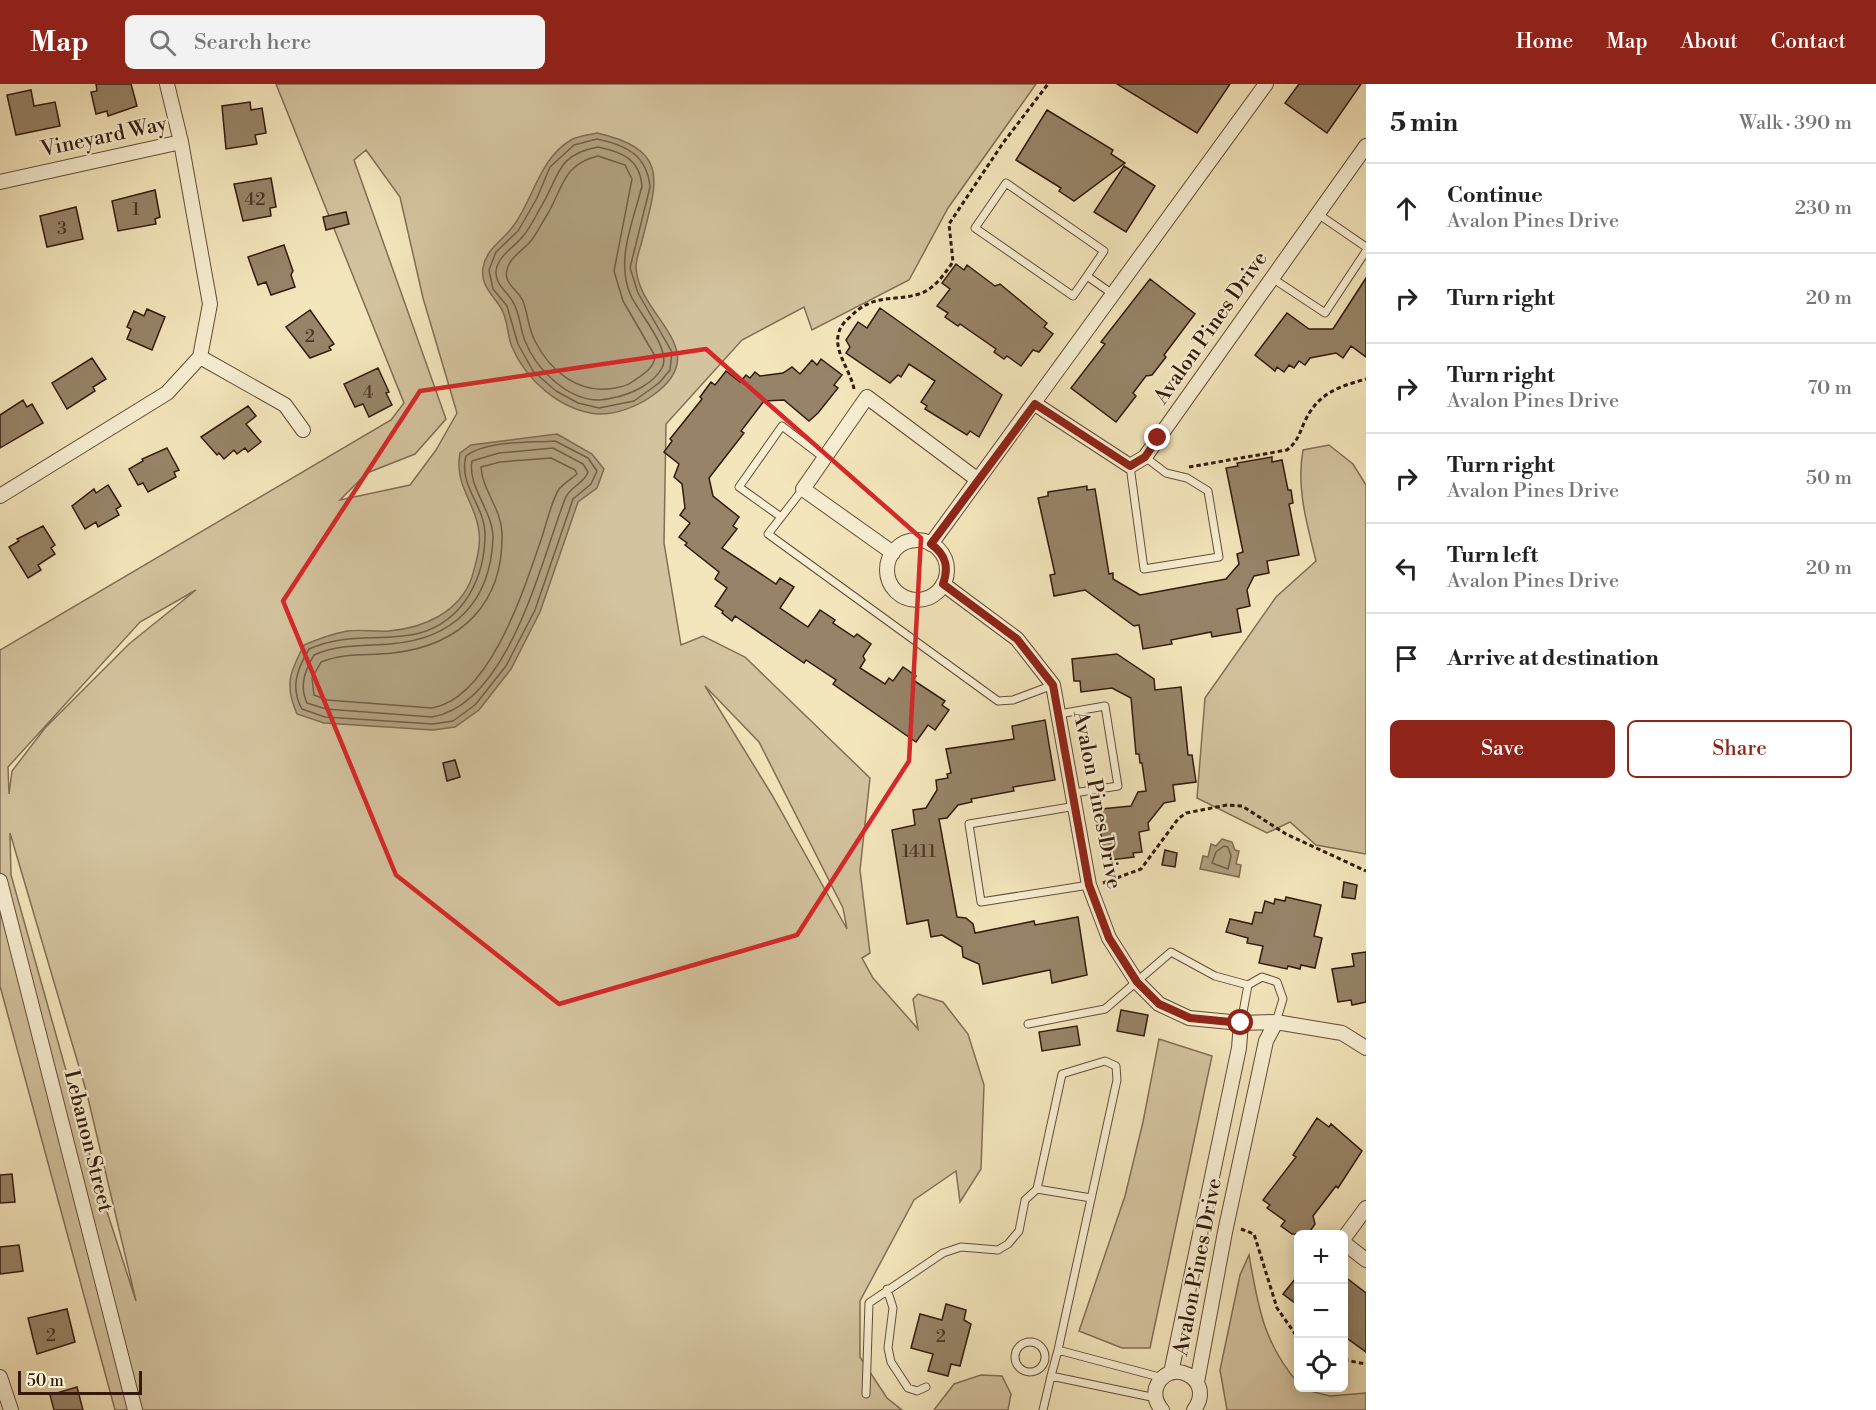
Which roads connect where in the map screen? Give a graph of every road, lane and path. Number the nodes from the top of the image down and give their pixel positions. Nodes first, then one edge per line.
1 (167, 84) edge
2 (1048, 84) edge
3 (1266, 84) edge
4 (181, 142) junction
5 (1366, 146) edge
6 (0, 182) edge
7 (1318, 214) junction
8 (1366, 246) edge
9 (1366, 251) edge
10 (1087, 276) junction
11 (1272, 278) junction
12 (1114, 295) junction
13 (200, 357) junction
14 (1366, 379) edge
15 (864, 401) junction
16 (1035, 404) junction
17 (303, 430) dead end
18 (1145, 457) junction
19 (824, 458) junction
20 (1182, 465) dead end
21 (1130, 466) junction
22 (978, 480) junction
23 (803, 489) junction
24 (0, 496) edge
25 (781, 517) junction
26 (931, 544) junction
27 (893, 552) junction
28 (943, 584) junction
29 (1053, 685) junction
30 (1059, 714) junction
31 (1075, 800) junction
32 (1366, 871) edge
33 (0, 881) edge
34 (1096, 884) junction
35 (1137, 982) junction
36 (1248, 986) junction
37 (1276, 1022) junction
38 (1241, 1023) junction
39 (1028, 1024) dead end
40 (1366, 1048) edge
41 (1037, 1189) junction
42 (1091, 1198) junction
43 (1366, 1208) edge
44 (1239, 1228) dead end
45 (1348, 1233) edge
46 (1348, 1246) edge
47 (1366, 1260) edge
48 (887, 1289) junction
49 (1294, 1331) edge
50 (1058, 1350) junction
51 (1348, 1361) edge
52 (1044, 1362) junction
53 (1055, 1363) junction
54 (1366, 1364) edge
55 (1167, 1375) junction
56 (1051, 1376) junction
57 (0, 1377) edge
58 (1197, 1382) junction
59 (926, 1386) dead end
60 (866, 1394) dead end
61 (1159, 1406) edge
62 (11, 1410) edge
63 (135, 1410) edge
64 (1043, 1410) edge
65 (1194, 1410) edge

1 - 4 street
2 - 15 path
3 - 12 street
4 - 6 street, Vineyard Way
4 - 13 street
5 - 7 street, Avalon Pines Drive
7 - 8 lane
7 - 11 street, Avalon Pines Drive
9 - 11 lane
10 - 10 lane
10 - 12 lane
11 - 18 street, Avalon Pines Drive
12 - 16 street
13 - 17 street
13 - 24 street
14 - 20 path
15 - 19 street
15 - 22 street
16 - 21 street
16 - 22 street
18 - 21 street, Avalon Pines Drive
18 - 21 lane
19 - 23 street
19 - 25 lane
22 - 26 street
23 - 25 lane
23 - 27 street
25 - 29 lane
26 - 27 street
26 - 28 street
27 - 28 street
28 - 29 street, Avalon Pines Drive
29 - 30 street, Avalon Pines Drive
30 - 31 street, Avalon Pines Drive
30 - 31 lane
31 - 34 street, Avalon Pines Drive
31 - 34 lane
32 - 34 path
33 - 63 street, Lebanon Street
34 - 35 street, Avalon Pines Drive
35 - 36 lane
35 - 38 street, Avalon Pines Drive
35 - 39 lane
36 - 37 lane
36 - 38 lane
37 - 38 street, Avalon Pines Drive
37 - 40 street, Avalon Pines Drive
37 - 58 street, Avalon Pines Drive
38 - 55 street, Avalon Pines Drive
41 - 42 lane
41 - 42 lane
41 - 48 lane
42 - 50 lane
43 - 45 street
44 - 49 path
46 - 47 street
48 - 59 lane
48 - 60 lane
50 - 53 lane
50 - 55 lane
51 - 54 path
52 - 52 lane
52 - 53 lane
53 - 56 lane
55 - 58 street, Avalon Pines Drive
55 - 61 street, Avalon Pines Drive
56 - 61 lane
56 - 64 lane
57 - 62 street
58 - 65 street, Avalon Pines Drive

